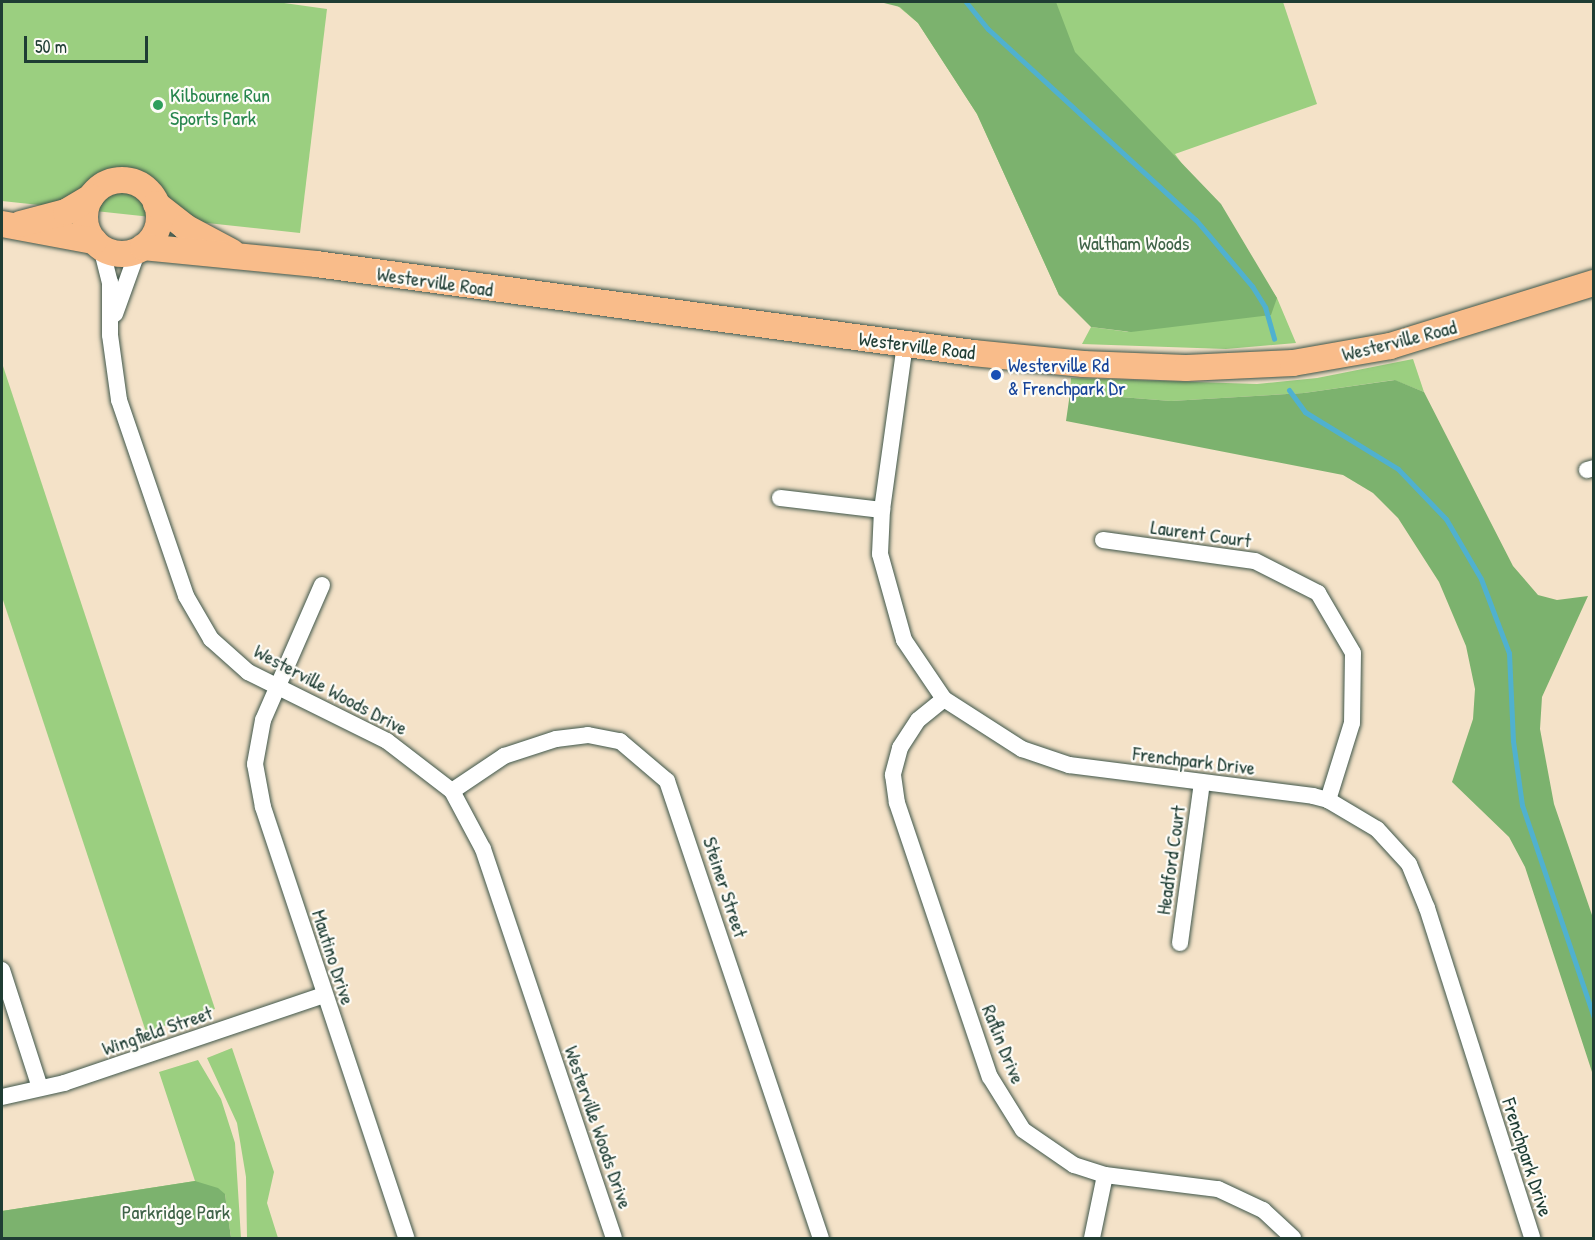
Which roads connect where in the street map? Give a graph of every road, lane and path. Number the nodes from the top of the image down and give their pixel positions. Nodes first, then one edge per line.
1 (91, 197) junction
2 (156, 204) junction
3 (8, 225) edge
4 (98, 244) junction
5 (141, 248) junction
6 (235, 254) junction
7 (1593, 283) edge
8 (110, 335) junction
9 (905, 344) junction
10 (780, 498) dead end
11 (882, 510) junction
12 (1103, 540) dead end
13 (322, 585) dead end
14 (279, 687) junction
15 (944, 699) junction
16 (1202, 782) junction
17 (452, 791) junction
18 (1328, 800) junction
19 (1180, 943) dead end
20 (2, 970) edge
21 (324, 995) junction
22 (40, 1088) junction
23 (2, 1097) edge
24 (1105, 1175) junction
25 (406, 1239) edge
26 (614, 1239) edge
27 (821, 1239) edge
28 (1092, 1239) edge
29 (1293, 1239) edge
30 (1532, 1239) edge

1 - 2 main road, Westerville Road
1 - 3 main road, Westerville Road
1 - 4 main road
2 - 5 main road
2 - 6 main road, Westerville Road
3 - 4 main road, Westerville Road
4 - 5 main road, Westerville Road
4 - 8 street, Westerville Woods Drive
5 - 6 main road, Westerville Road
5 - 8 street, Westerville Woods Drive
6 - 9 main road, Westerville Road
7 - 9 main road, Westerville Road
8 - 14 street, Westerville Woods Drive
9 - 11 street, Frenchpark Drive
10 - 11 street
11 - 15 street, Frenchpark Drive
12 - 18 street, Laurent Court
13 - 14 street, Mautino Drive
14 - 17 street, Westerville Woods Drive
14 - 21 street, Mautino Drive
15 - 16 street, Frenchpark Drive
15 - 24 street, Raflin Drive
16 - 18 street, Frenchpark Drive
16 - 19 street, Headford Court
17 - 26 street, Westerville Woods Drive
17 - 27 street, Steiner Street
18 - 30 street, Frenchpark Drive
20 - 22 street
21 - 22 street, Wingfield Street
21 - 25 street, Mautino Drive
22 - 23 street, Wingfield Street
24 - 28 street
24 - 29 street, Raflin Drive

